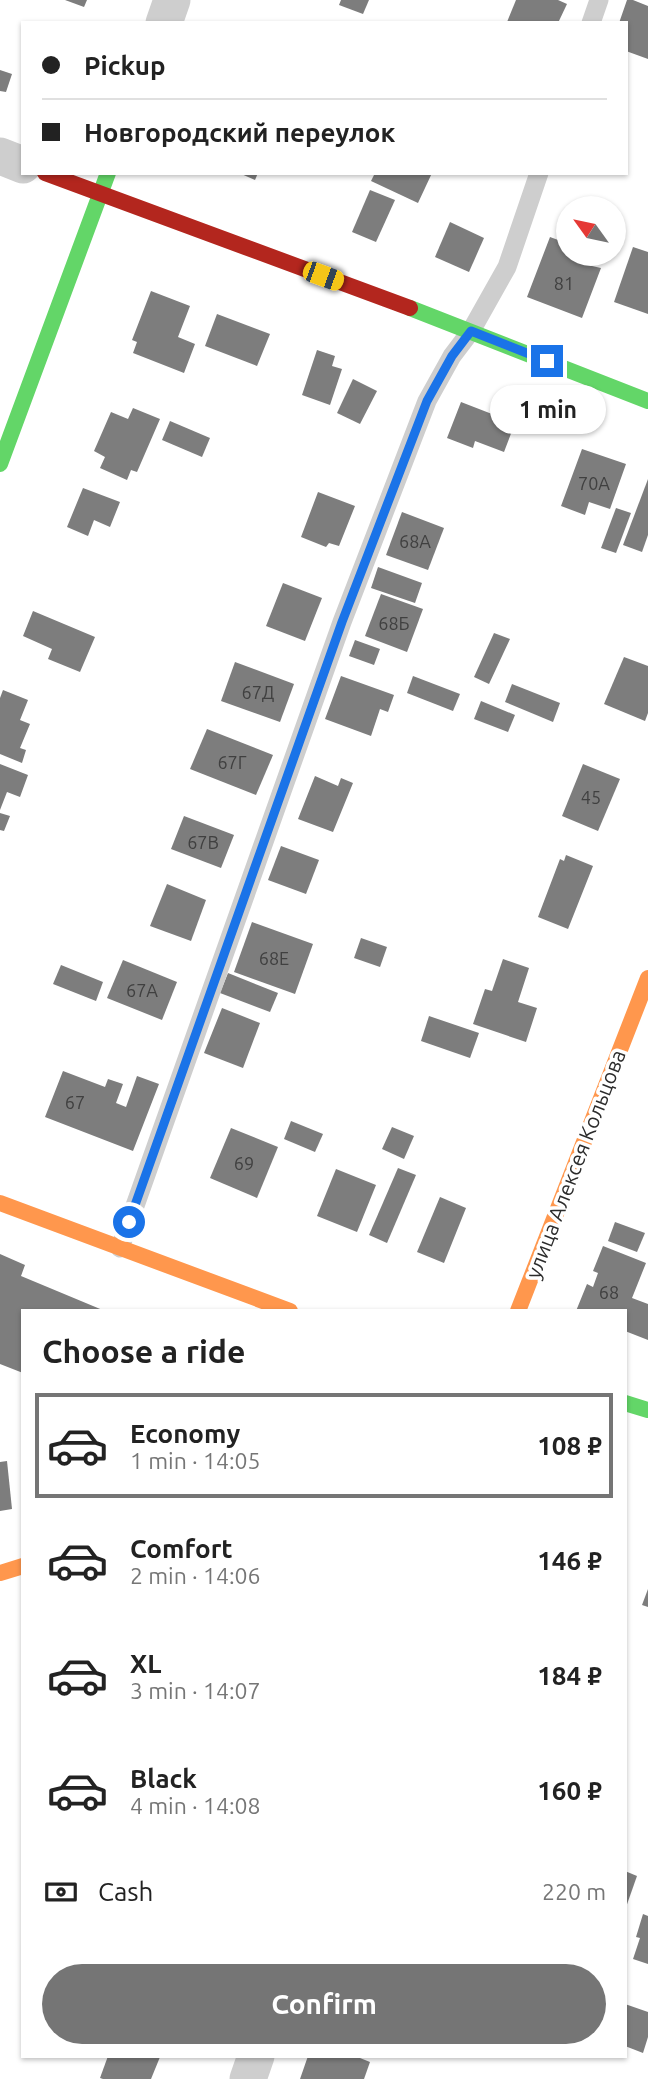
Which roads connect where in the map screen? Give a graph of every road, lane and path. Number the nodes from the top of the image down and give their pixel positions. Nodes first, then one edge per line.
1 (172, 0) edge
2 (599, 0) edge
3 (164, 21) edge
4 (592, 21) edge
5 (0, 156) edge
6 (21, 164) edge
7 (49, 175) edge
8 (107, 175) edge
9 (538, 175) edge
10 (100, 194) junction
11 (471, 331) junction
12 (648, 401) edge
13 (0, 464) edge
14 (648, 978) edge
15 (0, 1203) edge
16 (120, 1248) junction
17 (285, 1309) edge
18 (519, 1309) edge
19 (627, 1405) edge
20 (648, 1410) edge
21 (255, 2058) edge
22 (248, 2079) edge

1 - 3 street
2 - 4 lane
5 - 6 street
7 - 10 street
8 - 10 street
9 - 11 lane
10 - 11 street
10 - 13 street
11 - 12 street
11 - 16 lane
14 - 18 street, улица Алексея Кольцова
15 - 16 street
16 - 17 street
19 - 20 street
21 - 22 street

